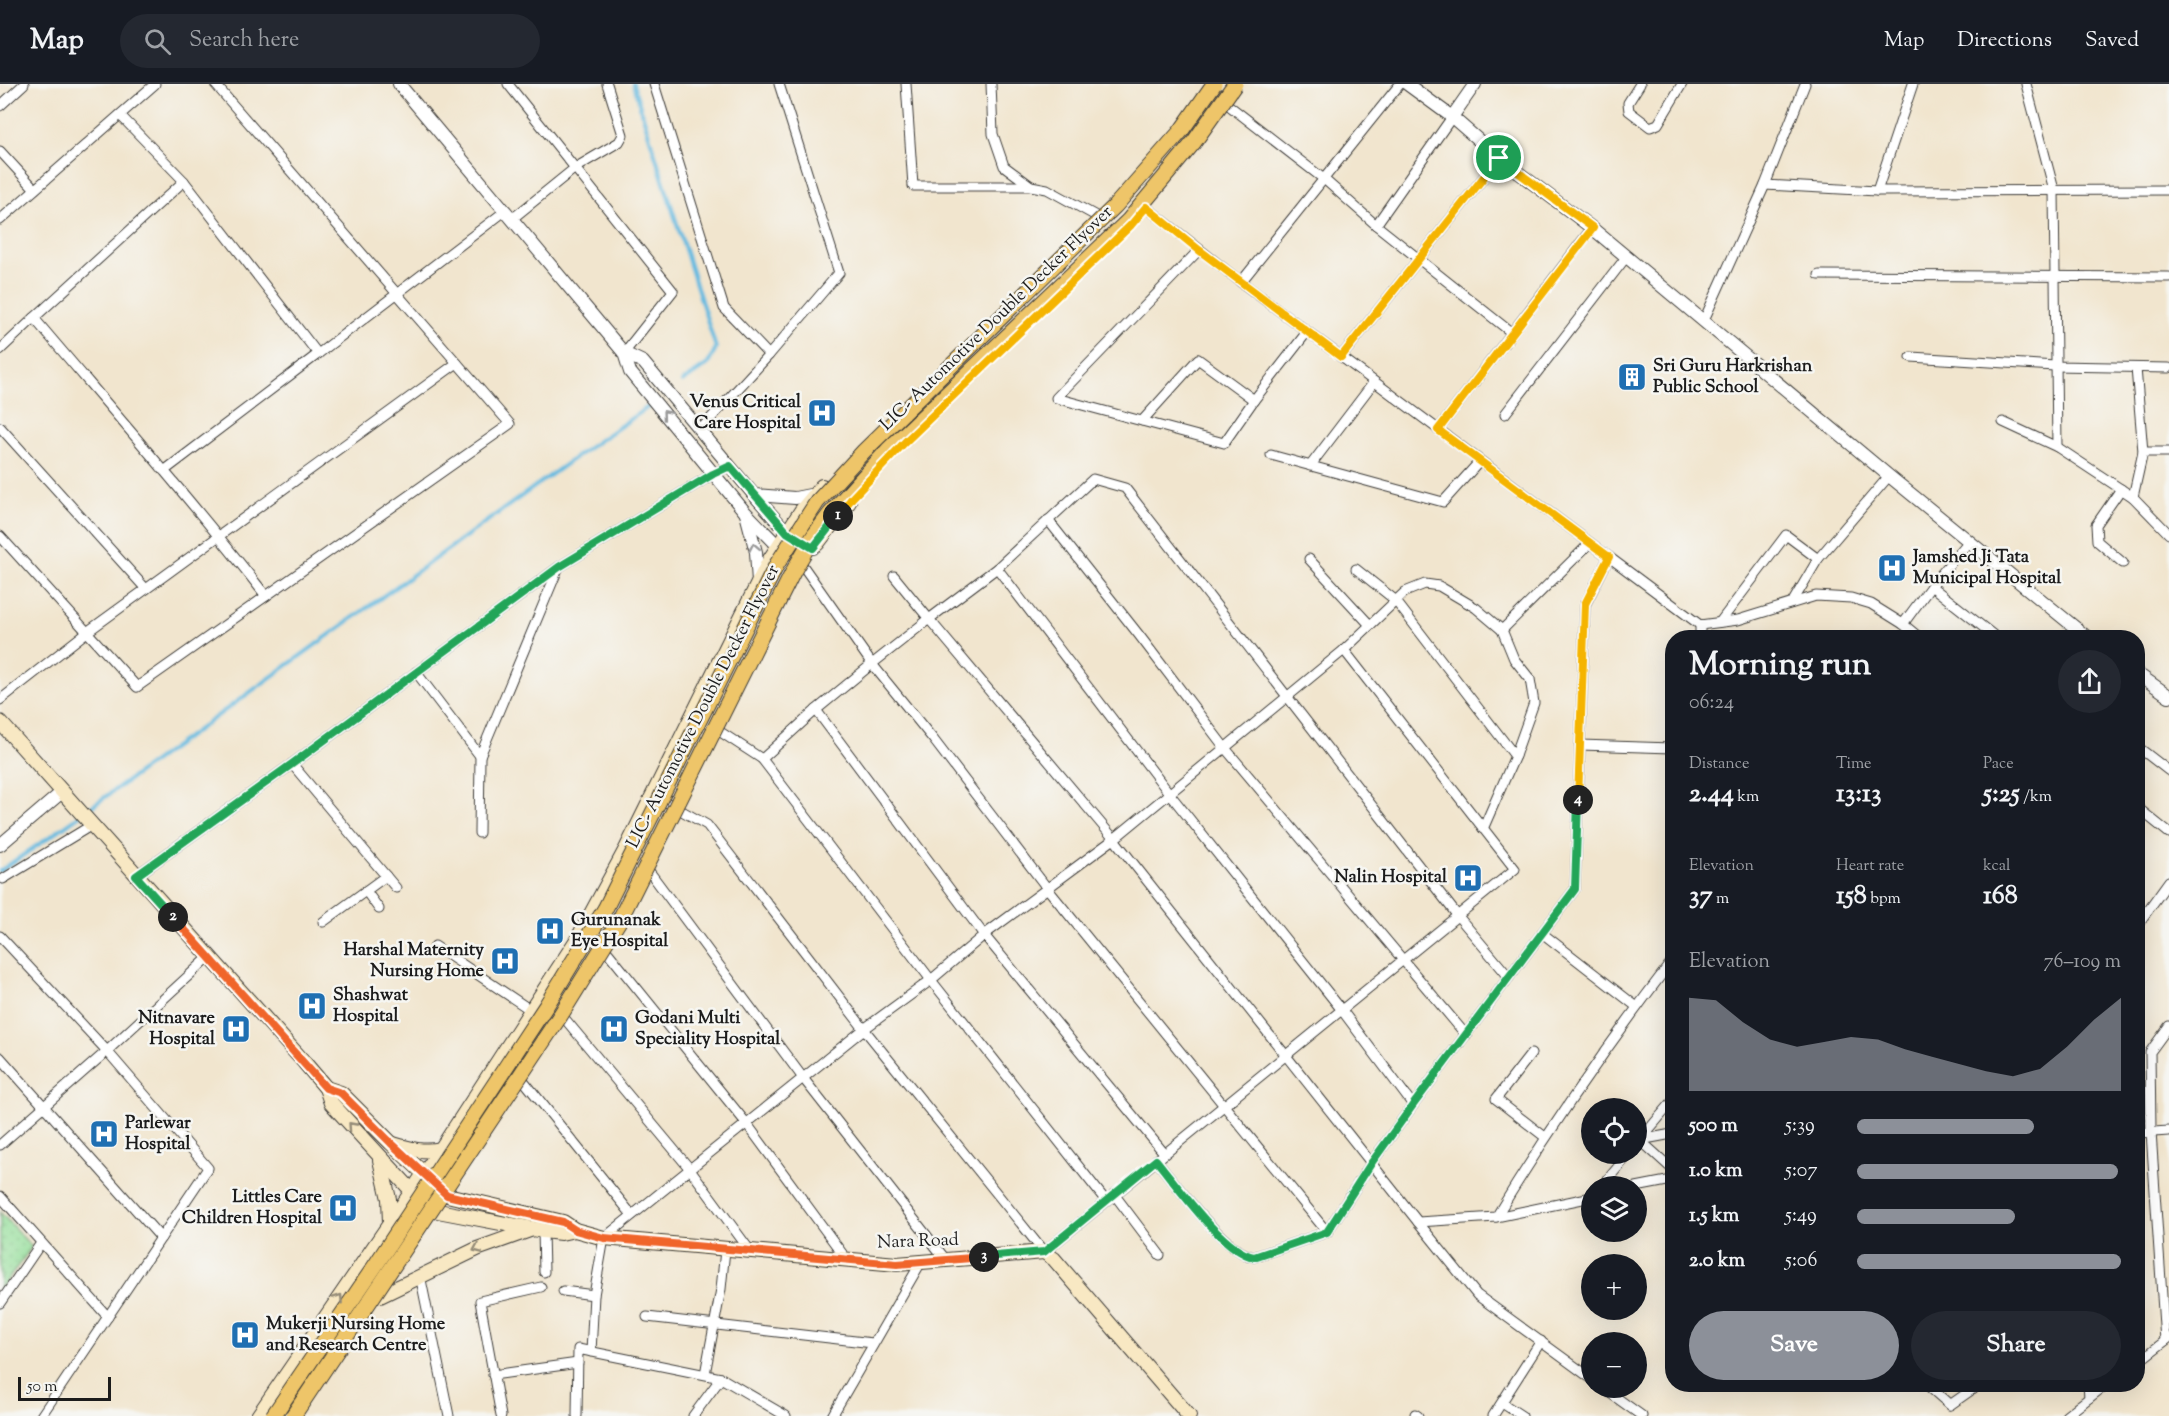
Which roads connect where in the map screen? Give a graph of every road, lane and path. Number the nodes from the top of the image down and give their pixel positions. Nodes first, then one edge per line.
1 (24, 84) edge
2 (155, 84) edge
3 (215, 84) edge
4 (399, 84) edge
5 (508, 84) edge
6 (607, 84) edge
7 (654, 84) edge
8 (779, 84) edge
9 (906, 84) edge
10 (991, 84) edge
11 (1206, 84) edge
12 (1214, 84) edge
13 (1235, 84) edge
14 (1241, 84) edge
15 (1400, 84) edge
16 (1407, 84) edge
17 (1475, 84) edge
18 (1640, 84) edge
19 (1682, 84) edge
20 (1805, 84) edge
21 (1914, 84) edge
22 (2026, 84) edge
23 (1227, 104) junction
24 (0, 106) edge
25 (120, 115) junction
26 (1452, 117) junction
27 (0, 151) edge
28 (1499, 158) junction
29 (575, 168) junction
30 (1324, 180) junction
31 (184, 181) junction
32 (1765, 185) junction
33 (1031, 186) junction
34 (35, 189) junction
35 (2054, 190) junction
36 (2169, 190) edge
37 (1877, 191) junction
38 (1146, 207) junction
39 (509, 215) junction
40 (1096, 216) junction
41 (0, 220) edge
42 (1376, 225) junction
43 (1593, 228) junction
44 (1199, 250) junction
45 (1627, 256) junction
46 (1419, 258) junction
47 (1820, 274) dead end
48 (2055, 276) junction
49 (2169, 277) edge
50 (1241, 282) junction
51 (397, 294) junction
52 (34, 318) junction
53 (1704, 320) junction
54 (1307, 332) junction
55 (1512, 333) junction
56 (0, 350) edge
57 (624, 353) junction
58 (318, 354) junction
59 (769, 355) junction
60 (1341, 357) junction
61 (1911, 357) dead end
62 (457, 363) junction
63 (2055, 366) junction
64 (2136, 368) junction
65 (2169, 368) edge
66 (1374, 382) junction
67 (1254, 400) junction
68 (1505, 414) dead end
69 (1142, 421) junction
70 (2002, 422) dead end
71 (0, 427) edge
72 (700, 430) junction
73 (1438, 430) junction
74 (2057, 447) junction
75 (2143, 452) junction
76 (2169, 452) edge
77 (1271, 455) dead end
78 (1480, 461) junction
79 (730, 466) junction
80 (1310, 466) junction
81 (164, 471) junction
82 (713, 474) junction
83 (1889, 477) junction
84 (2121, 489) junction
85 (814, 494) junction
86 (754, 495) junction
87 (2133, 497) junction
88 (745, 512) junction
89 (1048, 520) junction
90 (787, 532) junction
91 (2169, 534) edge
92 (219, 536) junction
93 (0, 537) edge
94 (1969, 541) junction
95 (1590, 543) junction
96 (778, 546) junction
97 (813, 548) junction
98 (1609, 557) junction
99 (1818, 559) junction
100 (1309, 560) dead end
101 (2123, 563) dead end
102 (803, 566) junction
103 (559, 567) junction
104 (997, 568) junction
105 (1356, 569) dead end
106 (894, 576) dead end
107 (758, 584) junction
108 (1931, 586) junction
109 (146, 589) junction
110 (266, 596) junction
111 (1395, 600) junction
112 (1792, 603) junction
113 (929, 619) junction
114 (1720, 622) junction
115 (1903, 624) junction
116 (1370, 625) junction
117 (1700, 625) junction
118 (1502, 630) junction
119 (1700, 630) edge
120 (1910, 630) edge
121 (1987, 630) edge
122 (2078, 630) edge
123 (87, 632) junction
124 (1344, 650) junction
125 (872, 664) junction
126 (416, 672) junction
127 (2145, 679) edge
128 (1287, 696) junction
129 (2169, 696) edge
130 (0, 700) edge
131 (816, 710) junction
132 (0, 722) edge
133 (719, 731) junction
134 (1580, 745) junction
135 (1225, 748) junction
136 (1665, 748) edge
137 (2145, 752) edge
138 (480, 756) junction
139 (1515, 756) junction
140 (762, 759) junction
141 (292, 764) junction
142 (2169, 771) edge
143 (62, 792) junction
144 (1169, 793) junction
145 (653, 795) junction
146 (680, 809) junction
147 (2145, 814) edge
148 (91, 824) junction
149 (1483, 829) junction
150 (479, 833) dead end
151 (2169, 833) edge
152 (1114, 839) junction
153 (0, 846) edge
154 (649, 871) junction
155 (136, 876) junction
156 (386, 876) junction
157 (3, 879) dead end
158 (2169, 881) edge
159 (396, 888) dead end
160 (1047, 888) junction
161 (366, 891) junction
162 (379, 909) dead end
163 (2145, 914) edge
164 (1457, 915) junction
165 (323, 922) dead end
166 (1542, 933) junction
167 (984, 935) junction
168 (0, 936) edge
169 (435, 946) dead end
170 (606, 950) junction
171 (209, 957) junction
172 (1402, 960) junction
173 (1665, 970) edge
174 (1509, 977) junction
175 (931, 980) junction
176 (1637, 1007) junction
177 (1341, 1009) junction
178 (532, 1011) junction
179 (565, 1019) junction
180 (2169, 1026) edge
181 (864, 1029) junction
182 (1466, 1035) junction
183 (107, 1051) junction
184 (1285, 1054) junction
185 (1531, 1054) dead end
186 (0, 1057) edge
187 (803, 1078) junction
188 (524, 1082) junction
189 (326, 1088) junction
190 (1224, 1104) junction
191 (1413, 1105) junction
192 (43, 1108) junction
193 (1665, 1110) edge
194 (747, 1124) junction
195 (1647, 1131) edge
196 (2169, 1131) edge
197 (2145, 1132) edge
198 (2151, 1132) junction
199 (1665, 1136) edge
200 (1545, 1137) junction
201 (1647, 1140) edge
202 (391, 1143) junction
203 (0, 1145) edge
204 (441, 1149) junction
205 (1647, 1149) edge
206 (378, 1155) junction
207 (1160, 1156) junction
208 (1372, 1162) junction
209 (1665, 1163) edge
210 (1621, 1164) edge
211 (690, 1169) junction
212 (424, 1175) junction
213 (1610, 1176) edge
214 (1665, 1181) edge
215 (1647, 1185) edge
216 (412, 1191) junction
217 (447, 1195) junction
218 (0, 1196) edge
219 (1110, 1197) junction
220 (1581, 1199) edge
221 (438, 1211) junction
222 (632, 1215) junction
223 (1496, 1217) junction
224 (390, 1222) junction
225 (1418, 1222) junction
226 (537, 1230) junction
227 (575, 1230) junction
228 (1327, 1232) junction
229 (161, 1238) junction
230 (604, 1238) junction
231 (41, 1243) junction
232 (725, 1250) junction
233 (751, 1252) junction
234 (1044, 1252) junction
235 (1160, 1255) dead end
236 (847, 1260) junction
237 (946, 1260) junction
238 (920, 1264) junction
239 (544, 1272) dead end
240 (420, 1275) junction
241 (541, 1287) dead end
242 (563, 1291) dead end
243 (594, 1295) junction
244 (380, 1296) junction
245 (0, 1303) edge
246 (108, 1317) junction
247 (647, 1317) dead end
248 (713, 1325) junction
249 (2167, 1340) edge
250 (1540, 1341) junction
251 (873, 1343) junction
252 (591, 1352) junction
253 (2145, 1357) edge
254 (578, 1363) junction
255 (1581, 1371) edge
256 (705, 1374) junction
257 (493, 1375) junction
258 (721, 1378) junction
259 (1935, 1392) edge
260 (1969, 1392) edge
261 (2089, 1392) edge
262 (2097, 1392) edge
263 (1617, 1398) edge
264 (2089, 1398) junction
265 (1502, 1402) junction
266 (41, 1416) edge
267 (258, 1416) edge
268 (273, 1416) edge
269 (292, 1416) edge
270 (299, 1416) edge
271 (449, 1416) edge
272 (501, 1416) edge
273 (577, 1416) edge
274 (693, 1416) edge
275 (786, 1416) edge
276 (832, 1416) edge
277 (1189, 1416) edge
278 (1493, 1416) edge
279 (1522, 1416) edge
280 (1642, 1416) edge
281 (2066, 1416) edge

1 - 24 street
2 - 25 street
3 - 51 street
4 - 39 street
5 - 29 street
6 - 29 street
7 - 59 street
8 - 59 street
9 - 33 street
10 - 33 street
11 - 40 main road
12 - 268 main road, LIC- Automotive Double Decker Flyover, bridge
13 - 269 main road, LIC- Automotive Double Decker Flyover, bridge
14 - 23 main road
15 - 30 street
16 - 26 street
17 - 26 street
18 - 19 street
20 - 32 street
21 - 37 street
22 - 35 street
23 - 30 street
23 - 38 main road
25 - 31 street
25 - 34 street
26 - 28 street
26 - 42 street
27 - 34 street
28 - 43 street
28 - 46 street
29 - 39 street
29 - 57 street
30 - 42 street
30 - 50 street
31 - 52 street
31 - 58 street
32 - 37 street
32 - 53 street
33 - 40 street
34 - 41 street
35 - 36 street
35 - 37 street
35 - 48 street
38 - 44 street
38 - 97 main road
39 - 51 street
39 - 57 street
40 - 85 main road
42 - 46 street
43 - 45 street
43 - 55 street
44 - 50 street
44 - 69 street
45 - 53 street
45 - 68 street
46 - 55 street
46 - 60 street
47 - 48 street
48 - 49 street
48 - 63 street
50 - 54 street
51 - 58 street
51 - 62 street
52 - 56 street
52 - 81 street
53 - 83 street
54 - 60 street
54 - 67 street
55 - 73 street
57 - 72 street
82 -> 57 street
58 - 81 street
59 - 72 street
60 - 66 street
61 - 63 street
62 - 92 street
62 - 110 street
63 - 64 street
63 - 74 street
64 - 65 street
64 - 75 street
66 - 73 street
66 - 80 street
67 - 69 street
67 - 69 street
70 - 74 street
71 - 109 street
72 - 79 street
73 - 78 street
74 - 84 street
75 - 76 street
75 - 87 street
77 - 80 street
78 - 80 street
78 - 95 street
79 - 82 street
79 - 86 street
81 - 92 street
82 - 88 street
82 - 103 street
83 - 94 street
83 - 99 street
84 - 87 street
84 - 101 street
85 - 86 street
85 - 90 main road
86 - 90 street
87 - 91 street
88 - 96 street
107 -> 88 street
89 - 104 street
89 - 128 street
89 - 135 street
90 - 96 main road
90 - 97 street
92 - 109 street
92 - 110 street
93 - 123 street
94 - 108 street
94 - 122 street
95 - 98 street
95 - 118 street
96 - 102 street
96 - 107 main road
97 - 102 main road
98 - 117 street
98 - 134 street
99 - 112 street
99 - 114 street
100 - 116 street
102 - 125 street
102 - 133 main road
103 - 126 street
103 - 138 street
104 - 113 street
104 - 144 street
105 - 111 street
106 - 113 street
107 - 145 main road
108 - 115 street
108 - 121 street
109 - 123 street
110 - 123 street
111 - 116 street
111 - 118 street
111 - 139 street
112 - 114 street
112 - 115 street
113 - 125 street
113 - 152 street
114 - 117 street
115 - 120 street
116 - 124 street
117 - 119 street
118 - 139 street
123 - 130 street
124 - 128 street
124 - 149 street
125 - 131 street
125 - 160 street
126 - 138 street
126 - 141 street
127 - 129 street
128 - 135 street
128 - 164 street
131 - 140 street
131 - 167 street
132 - 143 main road
133 - 140 street
133 - 146 main road
134 - 136 street
134 - 166 street
135 - 144 street
135 - 172 street
137 - 142 street
138 - 150 street
139 - 149 street
140 - 175 street
141 - 155 street
141 - 156 street
143 - 148 main road
143 - 153 street
144 - 152 street
144 - 177 street
145 - 146 street
145 - 178 main road
146 - 154 main road
146 - 181 street
147 - 151 street
148 - 155 main road
148 - 157 street
149 - 164 street
152 - 160 street
152 - 184 street
154 - 170 main road
154 - 187 street
155 - 171 main road
156 - 159 street
156 - 161 street
158 - 163 street
160 - 167 street
160 - 190 street
161 - 162 street
161 - 165 street
164 - 172 street
164 - 174 street
166 - 174 street
166 - 176 street
167 - 175 street
167 - 207 street
168 - 183 street
169 - 178 street
170 - 179 main road
170 - 194 street
171 - 183 street
171 - 189 main road
172 - 177 street
172 - 182 street
173 - 176 street
174 - 182 street
175 - 181 street
175 - 219 street
176 - 200 street
177 - 184 street
177 - 191 street
178 - 204 main road
179 - 188 main road
179 - 211 street
180 - 198 street
181 - 187 street
181 - 234 street
182 - 191 street
183 - 192 street
183 - 229 street
184 - 190 street
184 - 208 street
185 - 200 street
186 - 192 street
187 - 194 street
187 - 237 street
188 - 217 main road
188 - 222 street
189 - 202 main road
206 -> 189 main road
190 - 207 street
190 - 228 street
191 - 208 street
192 - 203 street
192 - 229 street
193 - 195 street
194 - 211 street
194 - 236 street
196 - 198 street
197 - 198 street
198 - 249 street
199 - 201 street
200 - 223 street
202 - 204 main road
202 - 212 main road
204 - 212 main road
205 - 209 street
206 - 216 main road
206 - 224 main road
207 - 219 street
207 - 228 street
208 - 225 street
208 - 228 street
210 - 213 street
211 - 222 street
211 - 233 street
212 - 216 main road
212 - 217 main road
214 - 215 street
216 - 221 main road
216 - 224 main road
217 - 221 main road
217 - 227 main road
218 - 231 street
219 - 234 street
219 - 235 street
220 - 223 street
221 - 226 main road
221 - 244 main road
222 - 230 street
223 - 225 street
267 -> 224 main road
225 - 250 street
226 - 227 main road
226 - 239 street
226 -> 240 main road
227 - 230 main road, Nara Road
229 - 246 street
230 - 232 main road, Nara Road
230 - 243 street
231 - 245 street
231 - 246 street
232 - 233 main road, Nara Road
232 - 248 street
233 - 236 main road, Nara Road
234 - 237 main road, Nara Road
234 - 277 main road
236 - 238 main road, Nara Road
237 - 238 main road, Nara Road
238 - 251 street
240 - 244 main road
240 - 271 street
241 - 257 street
242 - 243 street
243 - 252 street
244 - 270 main road
246 - 266 street
247 - 248 street
248 - 251 street
248 - 256 street
249 - 253 street
250 - 255 street
250 - 265 street
251 - 276 street
252 - 254 street
252 - 256 street
254 - 257 street
254 - 273 street
256 - 258 street
257 - 272 street
258 - 274 street
258 - 275 street
259 - 260 street
261 - 264 street
262 - 264 street
263 - 280 street
264 - 281 street
265 - 278 street
265 - 279 street

